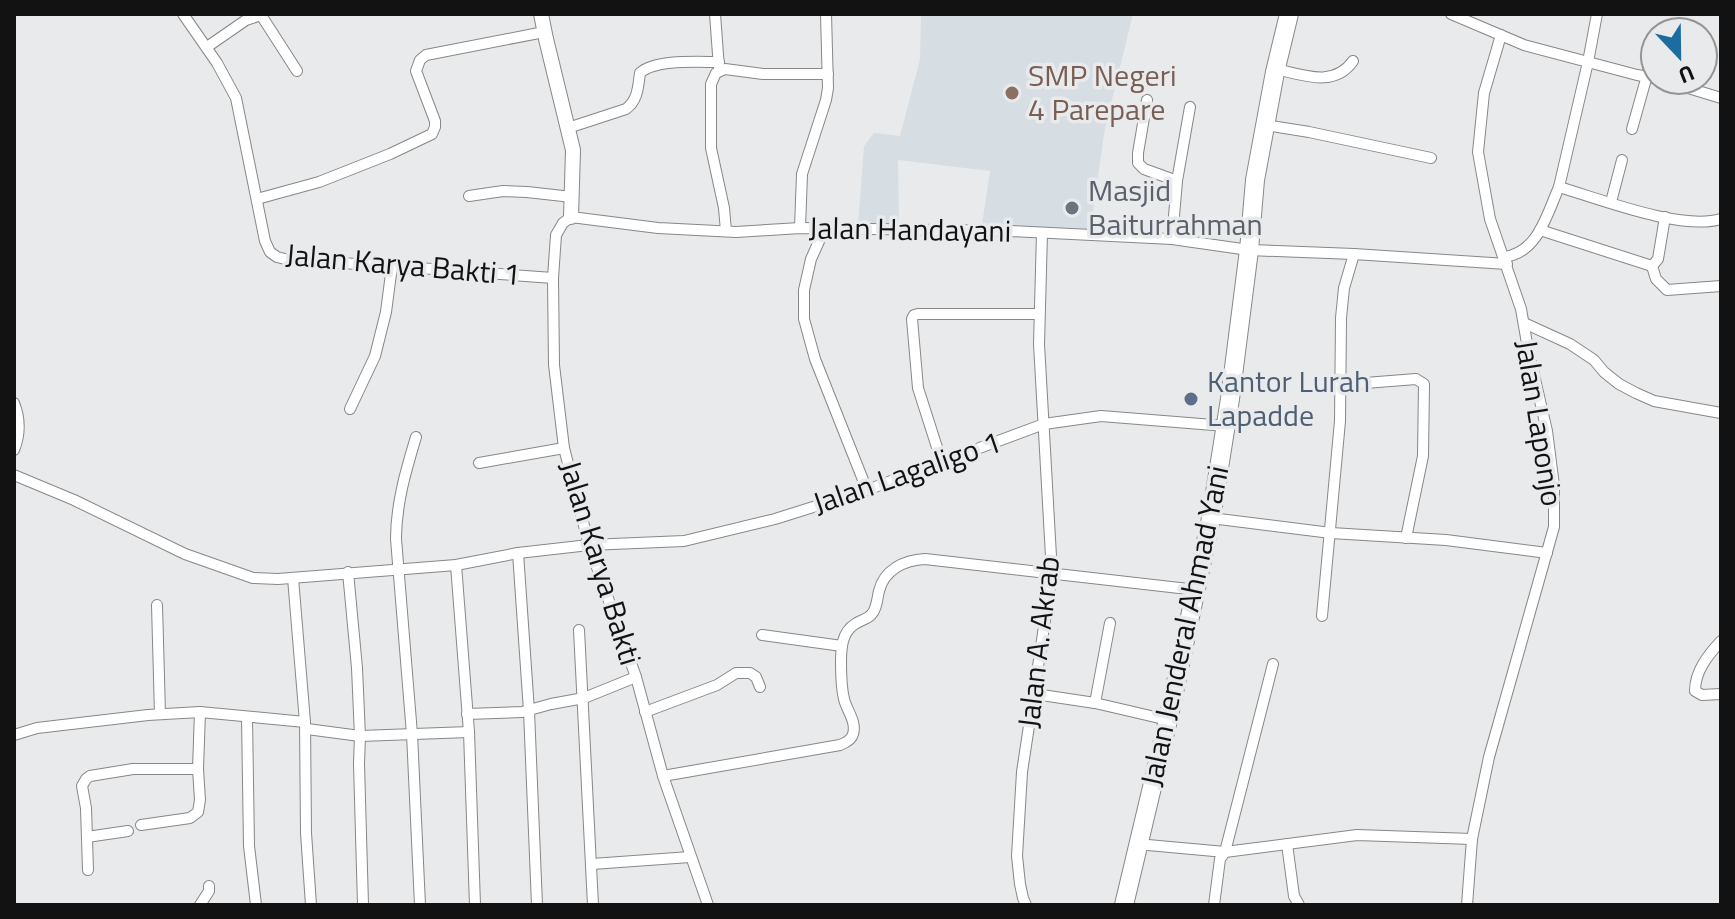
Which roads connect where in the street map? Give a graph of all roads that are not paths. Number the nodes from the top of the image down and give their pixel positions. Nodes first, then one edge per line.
1 (183, 14) edge
2 (260, 14) edge
3 (541, 14) edge
4 (715, 14) edge
5 (826, 14) edge
6 (1289, 14) edge
7 (1451, 14) edge
8 (1597, 14) edge
9 (544, 32) junction
10 (1501, 35) junction
11 (207, 47) junction
12 (1353, 61) dead end
13 (1588, 62) junction
14 (721, 67) junction
15 (1276, 69) junction
16 (297, 71) dead end
17 (828, 74) junction
18 (1639, 75) edge
19 (1644, 96) edge
20 (1147, 100) dead end
21 (1190, 107) dead end
22 (1265, 125) junction
23 (568, 128) junction
24 (1632, 129) dead end
25 (1431, 158) dead end
26 (1622, 160) dead end
27 (1177, 181) junction
28 (1559, 187) junction
29 (469, 196) dead end
30 (572, 197) junction
31 (257, 199) junction
32 (1611, 202) junction
33 (571, 217) junction
34 (1665, 217) junction
35 (1721, 219) edge
36 (800, 228) junction
37 (825, 228) junction
38 (1540, 230) junction
39 (726, 231) junction
40 (1042, 233) junction
41 (1172, 239) junction
42 (1249, 250) junction
43 (1354, 254) junction
44 (1506, 261) junction
45 (392, 266) junction
46 (1652, 266) junction
47 (553, 278) junction
48 (1721, 286) edge
49 (1039, 314) junction
50 (1524, 323) junction
51 (1340, 385) junction
52 (14, 403) edge
53 (350, 409) dead end
54 (1721, 413) edge
55 (1044, 424) junction
56 (1226, 426) junction
57 (416, 437) dead end
58 (564, 448) junction
59 (14, 450) edge
60 (479, 463) dead end
61 (942, 463) junction
62 (14, 475) edge
63 (867, 490) junction
64 (1211, 518) junction
65 (1331, 533) junction
66 (1406, 538) junction
67 (589, 545) junction
68 (518, 553) junction
69 (1547, 553) junction
70 (456, 565) junction
71 (398, 570) junction
72 (348, 572) junction
73 (1052, 574) junction
74 (293, 578) junction
75 (1197, 590) junction
76 (157, 605) dead end
77 (1322, 616) dead end
78 (1110, 623) dead end
79 (579, 630) dead end
80 (762, 635) dead end
81 (1721, 641) edge
82 (842, 646) junction
83 (1273, 664) dead end
84 (636, 677) junction
85 (760, 687) dead end
86 (1035, 694) junction
87 (1721, 694) edge
88 (584, 698) junction
89 (1095, 703) junction
90 (529, 711) junction
91 (200, 712) junction
92 (645, 712) junction
93 (160, 714) junction
94 (467, 714) junction
95 (247, 717) junction
96 (1168, 720) junction
97 (306, 726) junction
98 (469, 732) junction
99 (412, 734) junction
100 (14, 735) edge
101 (360, 736) junction
102 (198, 769) junction
103 (663, 776) junction
104 (141, 825) dead end
105 (128, 831) dead end
106 (87, 837) junction
107 (1472, 839) junction
108 (1137, 844) junction
109 (1287, 844) junction
110 (1225, 852) junction
111 (690, 857) junction
112 (592, 864) junction
113 (88, 870) dead end
114 (209, 886) dead end
115 (200, 905) edge
116 (256, 905) edge
117 (311, 905) edge
118 (363, 905) edge
119 (420, 905) edge
120 (475, 905) edge
121 (537, 905) edge
122 (593, 905) edge
123 (708, 905) edge
124 (1026, 905) edge
125 (1124, 905) edge
126 (1214, 905) edge
127 (1299, 905) edge
128 (1467, 905) edge

1 - 11 street, Jalan Karya Bakti 1
2 - 11 street
2 - 16 street
3 - 9 street
4 - 14 street
5 - 17 street
6 - 15 highway, Jalan Jenderal Ahmad Yani
7 - 10 street
8 - 13 street
9 - 23 street
9 - 31 street
10 - 13 street
10 - 44 street, Jalan Laponjo
11 - 31 street, Jalan Karya Bakti 1
12 - 15 street
13 - 18 street
13 - 28 street
14 - 17 street
14 - 23 street
14 - 39 street
15 - 22 highway, Jalan Jenderal Ahmad Yani
17 - 36 street
19 - 24 street
20 - 27 street
21 - 27 street
22 - 25 street
22 - 42 highway, Jalan Jenderal Ahmad Yani
23 - 30 street
26 - 32 street
27 - 41 street
28 - 32 street
28 - 38 street
29 - 30 street
30 - 33 street
31 - 45 street, Jalan Karya Bakti 1
32 - 34 street
33 - 39 street, Jalan Handayani
33 - 47 street, Jalan Karya Bakti
34 - 35 street
34 - 46 street
36 - 37 street, Jalan Handayani
36 - 39 street, Jalan Handayani
37 - 40 street, Jalan Handayani
37 - 63 street
38 - 44 street
38 - 46 street
40 - 41 street, Jalan Handayani
40 - 49 street, Jalan A. Akrab
41 - 42 street, Jalan Handayani
42 - 43 street, Jalan Handayani
42 - 56 highway, Jalan Jenderal Ahmad Yani
43 - 44 street, Jalan Handayani
43 - 51 street
44 - 50 street, Jalan Laponjo
45 - 47 street, Jalan Karya Bakti 1
45 - 53 street
46 - 48 street
47 - 58 street, Jalan Karya Bakti
49 - 55 street, Jalan A. Akrab
49 - 61 street
50 - 54 street
50 - 69 street, Jalan Laponjo
51 - 65 street
51 - 66 street
52 - 59 street
55 - 56 street, Jalan Lagaligo 1
55 - 61 street, Jalan Lagaligo 1
55 - 73 street, Jalan A. Akrab
56 - 64 highway, Jalan Jenderal Ahmad Yani
57 - 71 street
58 - 60 street
58 - 67 street, Jalan Karya Bakti
61 - 63 street, Jalan Lagaligo 1
62 - 74 street, Jalan Lagaligo 1
63 - 67 street, Jalan Lagaligo 1
64 - 65 street
64 - 75 highway, Jalan Jenderal Ahmad Yani
65 - 66 street
65 - 77 street
66 - 69 street
67 - 68 street, Jalan Lagaligo 1
67 - 84 street, Jalan Karya Bakti
68 - 70 street, Jalan Lagaligo 1
68 - 90 street
69 - 107 street, Jalan Laponjo
70 - 71 street, Jalan Lagaligo 1
70 - 94 street
71 - 72 street, Jalan Lagaligo 1
71 - 99 street
72 - 74 street, Jalan Lagaligo 1
72 - 101 street
73 - 75 street
73 - 82 street
73 - 86 street, Jalan A. Akrab
74 - 97 street
75 - 96 highway, Jalan Jenderal Ahmad Yani
76 - 93 street
78 - 89 street
79 - 88 street
80 - 82 street
81 - 87 street
82 - 103 street
83 - 110 street
84 - 88 street
84 - 92 street, Jalan Karya Bakti
85 - 92 street
86 - 89 street
86 - 124 street, Jalan A. Akrab
88 - 90 street
88 - 112 street
89 - 96 street
90 - 94 street
90 - 121 street
91 - 93 street
91 - 95 street
91 - 102 street
92 - 103 street, Jalan Karya Bakti
93 - 100 street
94 - 98 street
95 - 97 street
95 - 116 street
96 - 108 highway, Jalan Jenderal Ahmad Yani
97 - 101 street
97 - 117 street
98 - 99 street
98 - 120 street
99 - 101 street
99 - 119 street
101 - 118 street
102 - 104 street
102 - 106 street
103 - 111 street, Jalan Karya Bakti
105 - 106 street
106 - 113 street
107 - 109 street
107 - 128 street, Jalan Laponjo
108 - 110 street
108 - 125 highway, Jalan Jenderal Ahmad Yani
109 - 110 street
109 - 127 street
110 - 126 street
111 - 112 street
111 - 123 street, Jalan Karya Bakti
112 - 122 street
114 - 115 street

